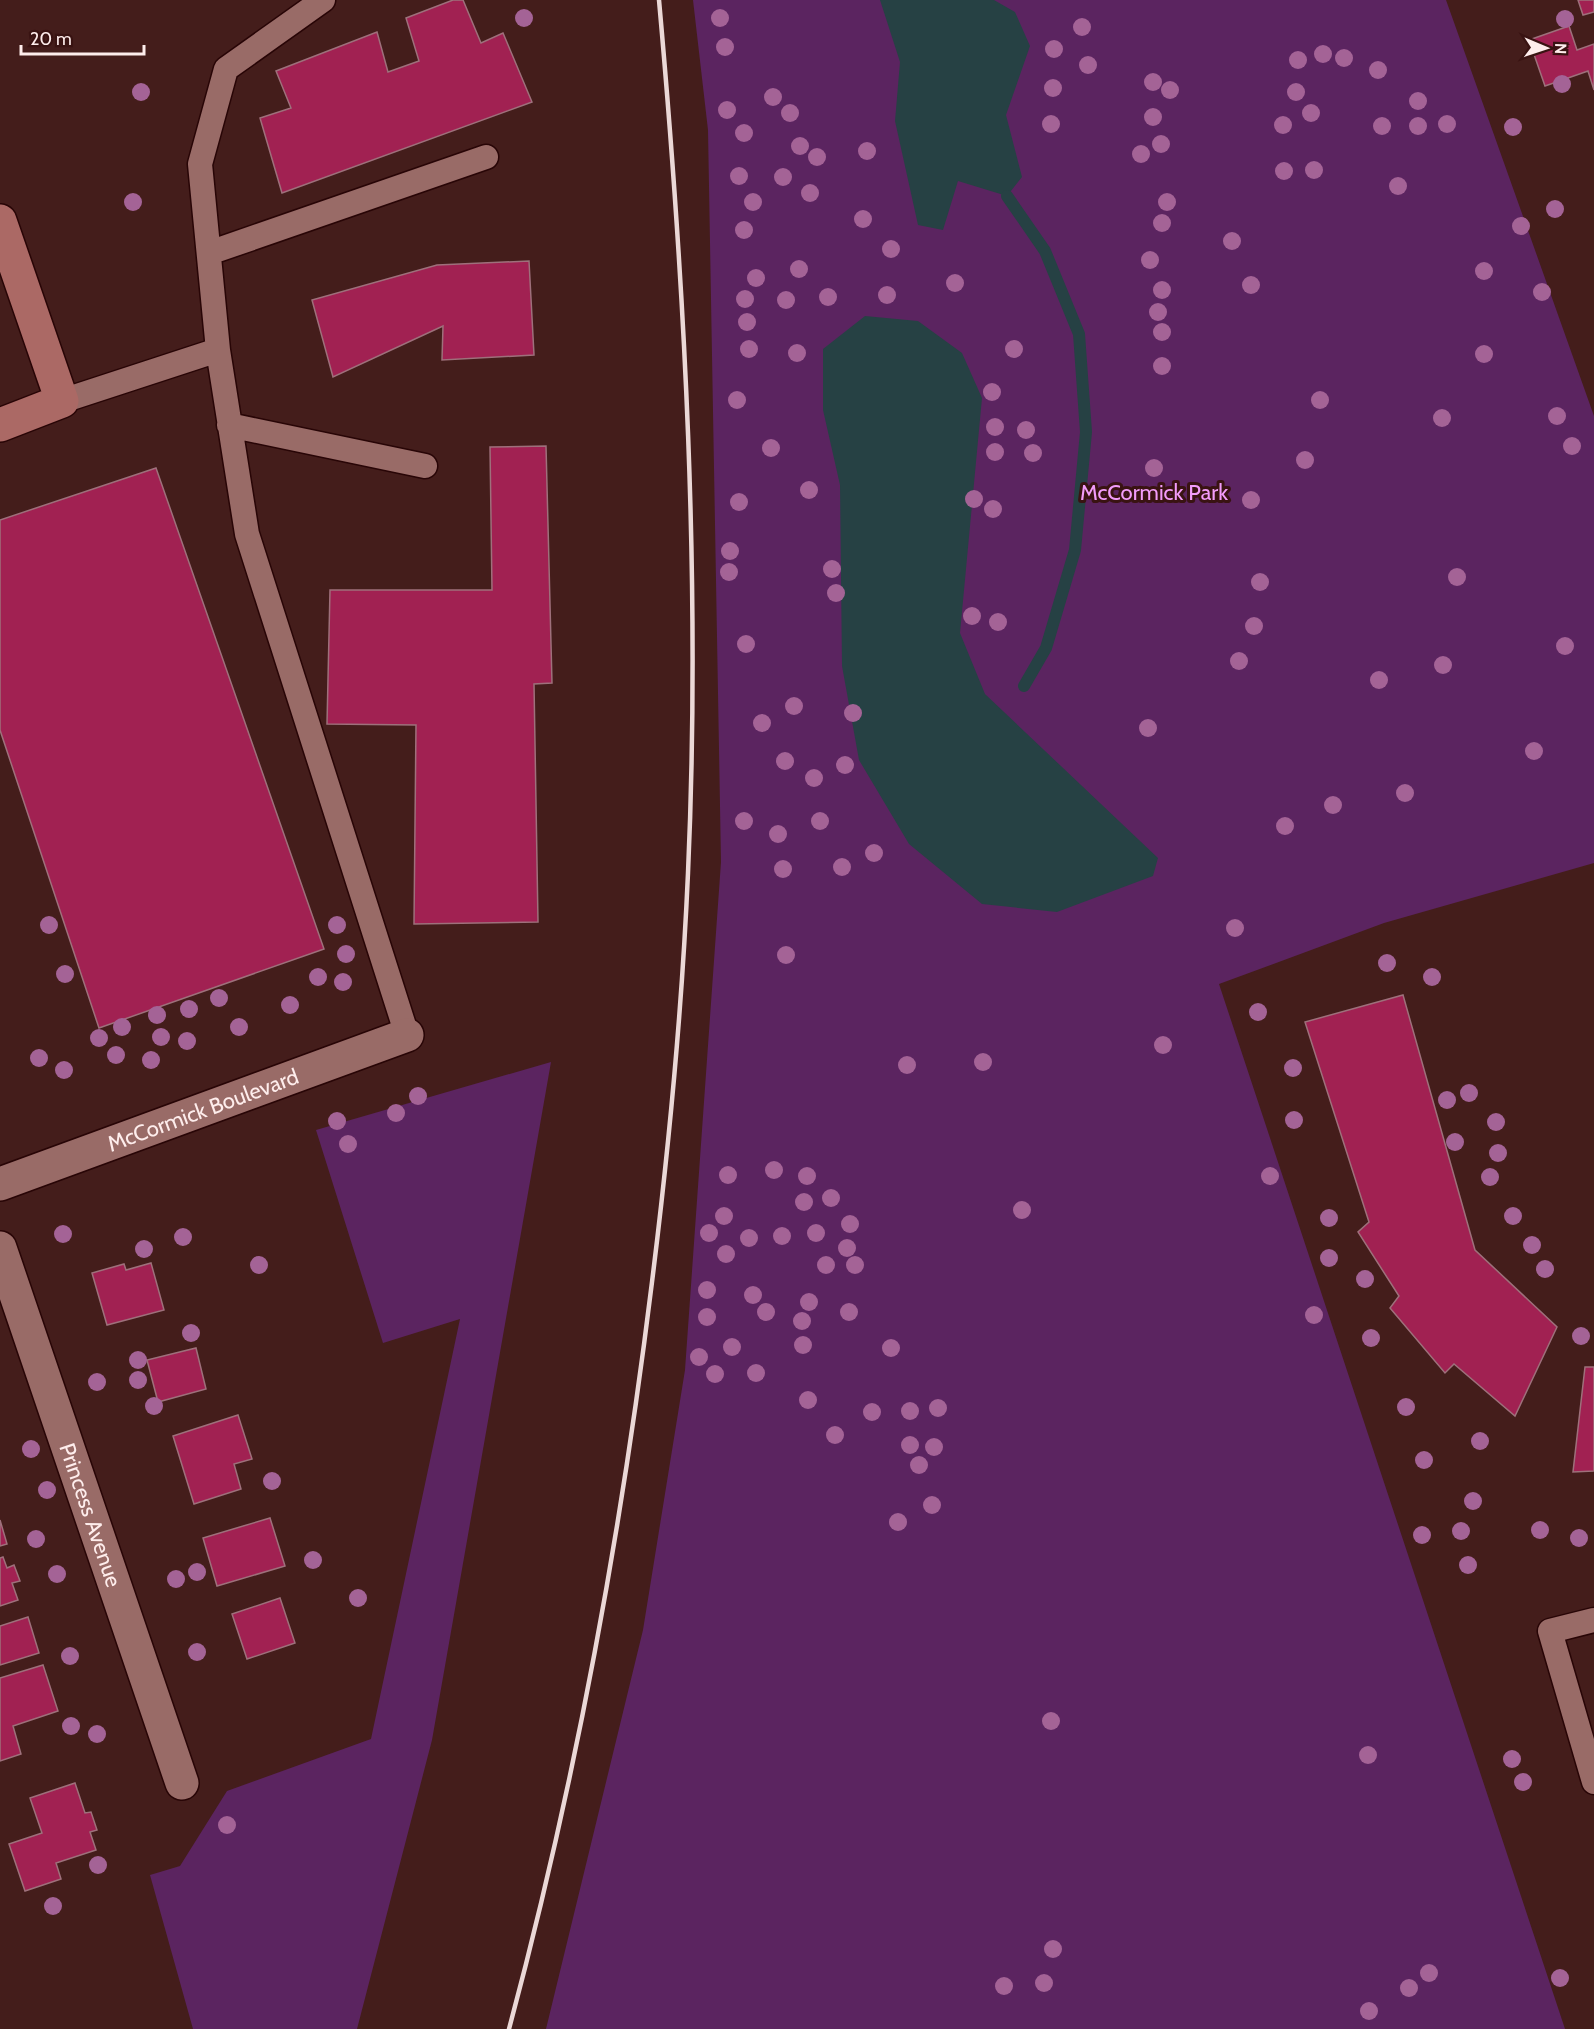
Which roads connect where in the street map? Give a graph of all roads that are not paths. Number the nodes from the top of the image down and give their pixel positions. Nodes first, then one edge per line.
1 (323, 0) edge
2 (486, 157) dead end
3 (0, 221) edge
4 (209, 253) junction
5 (218, 350) junction
6 (62, 401) junction
7 (229, 425) junction
8 (0, 426) edge
9 (425, 466) dead end
10 (407, 1035) joint
11 (0, 1184) edge
12 (0, 1248) edge
13 (1594, 1620) edge
14 (1594, 1782) edge
15 (182, 1783) dead end

1 - 4 lane
2 - 4 lane
3 - 6 street
4 - 5 lane
5 - 6 lane
5 - 7 lane
6 - 8 street
7 - 9 lane
7 - 10 lane
10 - 11 street, McCormick Boulevard
12 - 15 street, Princess Avenue
13 - 14 lane

